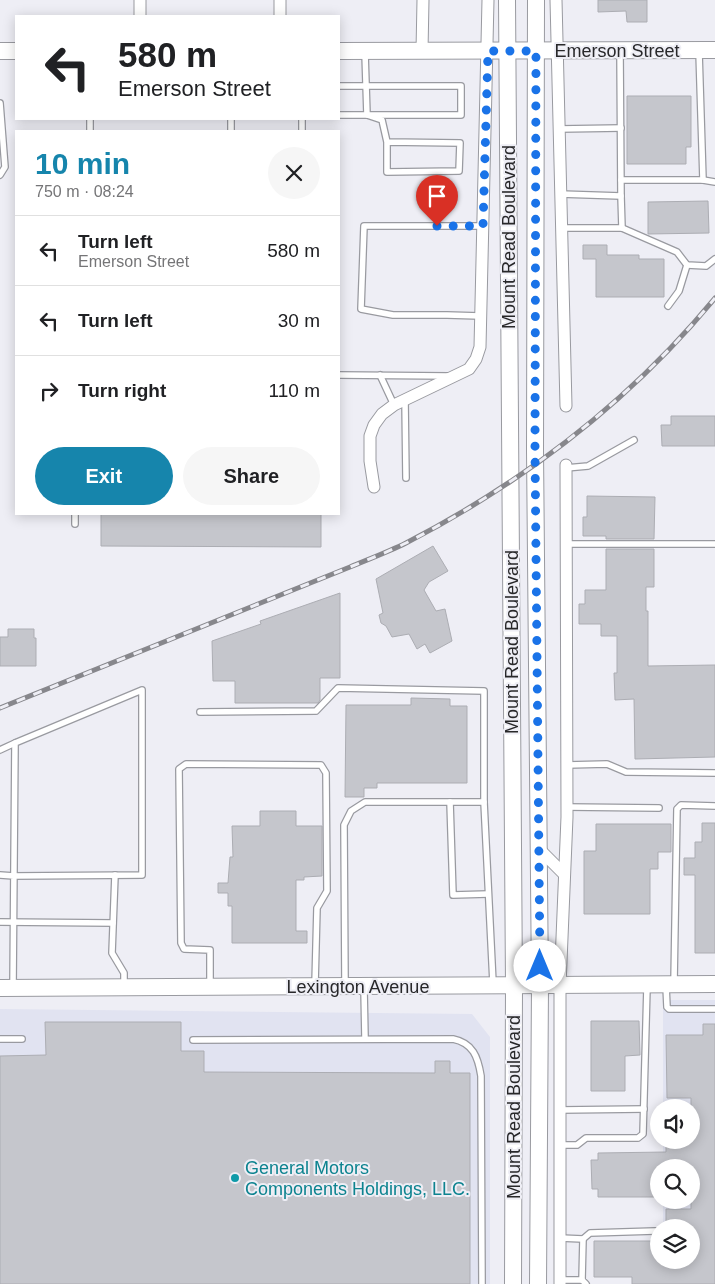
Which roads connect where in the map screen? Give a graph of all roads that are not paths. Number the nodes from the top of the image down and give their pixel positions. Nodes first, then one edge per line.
1 (140, 0) edge
2 (280, 0) edge
3 (422, 0) edge
4 (488, 0) edge
5 (507, 0) edge
6 (536, 0) edge
7 (556, 0) edge
8 (140, 15) edge
9 (280, 15) edge
10 (0, 50) edge
11 (15, 50) edge
12 (620, 50) junction
13 (707, 50) edge
14 (340, 51) edge
15 (365, 51) junction
16 (422, 51) junction
17 (488, 51) junction
18 (507, 51) junction
19 (536, 51) junction
20 (556, 51) junction
21 (340, 86) edge
22 (365, 86) junction
23 (0, 103) edge
24 (340, 115) edge
25 (367, 115) junction
26 (621, 128) junction
27 (559, 130) junction
28 (386, 142) junction
29 (0, 175) edge
30 (621, 180) junction
31 (703, 180) junction
32 (715, 182) edge
33 (560, 194) junction
34 (621, 196) junction
35 (483, 226) junction
36 (561, 228) junction
37 (622, 228) junction
38 (715, 259) edge
39 (688, 264) junction
40 (668, 306) dead end
41 (480, 316) junction
42 (340, 375) edge
43 (380, 375) junction
44 (455, 376) junction
45 (399, 403) junction
46 (566, 406) dead end
47 (634, 440) dead end
48 (566, 467) joint
49 (406, 478) dead end
50 (374, 487) dead end
51 (75, 515) edge
52 (75, 524) dead end
53 (566, 544) junction
54 (715, 544) edge
55 (200, 712) dead end
56 (15, 743) junction
57 (0, 750) edge
58 (567, 765) junction
59 (715, 774) edge
60 (450, 802) junction
61 (484, 802) junction
62 (715, 806) edge
63 (567, 807) junction
64 (660, 808) dead end
65 (539, 849) junction
66 (564, 874) junction
67 (115, 875) junction
68 (0, 876) edge
69 (14, 876) junction
70 (488, 894) junction
71 (0, 922) edge
72 (14, 922) junction
73 (113, 923) junction
74 (715, 984) edge
75 (648, 985) junction
76 (670, 985) junction
77 (364, 986) junction
78 (493, 986) junction
79 (514, 986) junction
80 (540, 986) junction
81 (560, 986) junction
82 (124, 987) junction
83 (210, 987) junction
84 (315, 987) junction
85 (345, 987) junction
86 (7, 988) edge
87 (715, 1009) edge
88 (22, 1038) dead end
89 (365, 1038) junction
90 (0, 1039) edge
91 (194, 1040) dead end
92 (644, 1109) junction
93 (560, 1110) junction
94 (560, 1145) junction
95 (650, 1231) edge
96 (560, 1238) junction
97 (583, 1239) junction
98 (560, 1282) edge
99 (584, 1282) edge
100 (482, 1284) edge
101 (513, 1284) edge
102 (538, 1284) edge

1 - 8 street
2 - 9 street
3 - 16 street
4 - 17 street
5 - 18 main road, Mount Read Boulevard
6 - 19 main road, Mount Read Boulevard
7 - 20 street
10 - 11 main road
12 - 13 main road, Emerson Street
12 - 20 main road, Emerson Street
12 - 26 lane
13 - 31 lane
14 - 15 main road, Emerson Street
15 - 16 main road, Emerson Street
15 - 22 lane
16 - 17 main road, Emerson Street
17 - 18 main road, Emerson Street
17 - 35 street
18 - 19 main road, Emerson Street
18 - 79 main road, Mount Read Boulevard
19 - 20 main road, Emerson Street
19 - 65 main road, Mount Read Boulevard
20 - 27 street
21 - 22 lane
22 - 25 lane
22 - 25 lane
23 - 29 lane
24 - 25 lane
25 - 28 lane
26 - 27 lane
26 - 30 lane
27 - 33 street
28 - 28 lane
30 - 31 lane
30 - 34 lane
31 - 32 lane
33 - 34 lane
33 - 36 street
34 - 37 lane
35 - 41 street
35 - 41 lane
36 - 37 lane
36 - 46 street
37 - 39 lane
38 - 39 lane
39 - 40 lane
41 - 44 street
42 - 43 lane
43 - 44 lane
43 - 45 lane
44 - 45 street
45 - 49 lane
45 - 50 street
47 - 48 lane
48 - 53 street
51 - 52 lane
53 - 54 lane
53 - 58 street
55 - 61 lane
56 - 57 lane
56 - 67 lane
56 - 69 lane
58 - 59 lane
58 - 63 street
60 - 61 lane
60 - 70 lane
60 - 85 lane
61 - 70 lane
62 - 76 lane
63 - 64 lane
63 - 66 street
65 - 66 street
65 - 80 main road, Mount Read Boulevard
66 - 81 street
67 - 69 lane
67 - 73 lane
68 - 69 lane
69 - 72 lane
70 - 78 lane
71 - 72 lane
72 - 73 lane
72 - 86 lane
73 - 82 lane
74 - 76 main road, Lexington Avenue
75 - 76 main road, Lexington Avenue
75 - 81 main road, Lexington Avenue
75 - 92 lane
76 - 87 lane
77 - 78 main road, Lexington Avenue
77 - 85 main road, Lexington Avenue
77 - 89 lane
78 - 79 main road, Lexington Avenue
79 - 80 main road, Lexington Avenue
79 - 101 main road, Mount Read Boulevard
80 - 81 main road, Lexington Avenue
80 - 102 main road, Mount Read Boulevard
81 - 93 street
82 - 83 main road, Lexington Avenue
82 - 86 main road, Lexington Avenue
83 - 84 main road, Lexington Avenue
83 - 84 lane
84 - 85 main road, Lexington Avenue
88 - 90 lane
89 - 91 lane
89 - 100 lane
92 - 93 lane
92 - 94 lane
93 - 94 street
94 - 96 street
95 - 97 lane
96 - 97 lane
96 - 98 street
97 - 99 lane
98 - 99 lane

